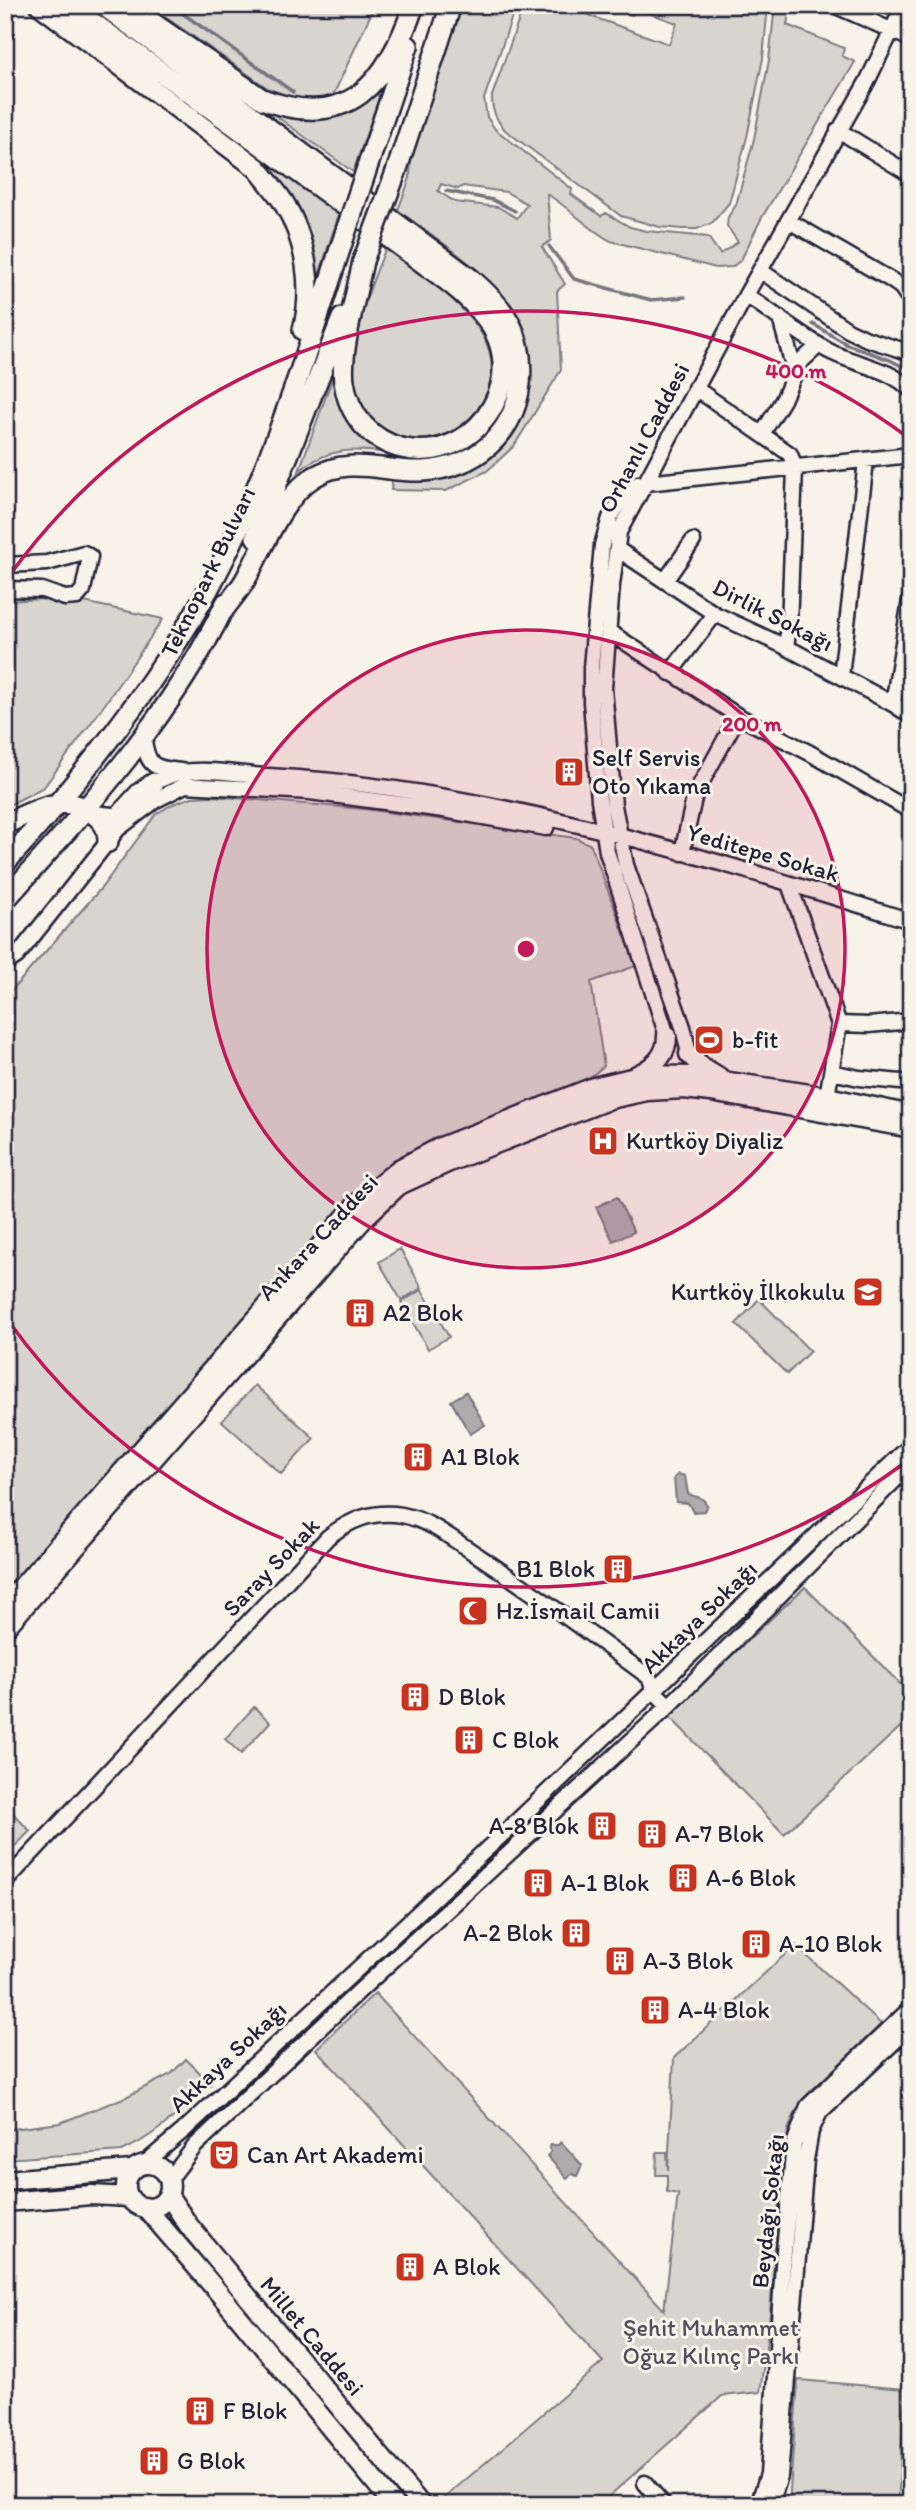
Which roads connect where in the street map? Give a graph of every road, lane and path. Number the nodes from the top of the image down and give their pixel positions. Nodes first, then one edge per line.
1 (40, 5) edge
2 (68, 5) edge
3 (103, 5) edge
4 (127, 5) edge
5 (414, 5) edge
6 (422, 5) edge
7 (451, 5) edge
8 (834, 5) edge
9 (904, 5) edge
10 (891, 31) junction
11 (911, 39) edge
12 (838, 130) junction
13 (911, 175) edge
14 (789, 221) junction
15 (363, 261) junction
16 (761, 271) junction
17 (746, 295) junction
18 (911, 301) edge
19 (780, 318) junction
20 (819, 345) junction
21 (911, 353) edge
22 (795, 367) junction
23 (695, 388) junction
24 (911, 390) edge
25 (278, 429) junction
26 (762, 434) junction
27 (911, 455) edge
28 (866, 461) junction
29 (795, 468) junction
30 (646, 482) junction
31 (693, 541) dead end
32 (617, 548) junction
33 (5, 565) edge
34 (665, 581) junction
35 (5, 589) edge
36 (911, 594) edge
37 (222, 612) junction
38 (715, 614) junction
39 (608, 631) junction
40 (786, 647) junction
41 (670, 673) junction
42 (841, 676) junction
43 (893, 704) junction
44 (738, 716) junction
45 (911, 716) edge
46 (143, 736) junction
47 (193, 772) junction
48 (154, 783) joint
49 (309, 785) junction
50 (61, 802) junction
51 (911, 811) edge
52 (92, 812) junction
53 (5, 824) edge
54 (603, 830) junction
55 (618, 835) junction
56 (108, 842) junction
57 (682, 853) junction
58 (5, 863) edge
59 (789, 884) junction
60 (5, 900) edge
61 (911, 921) edge
62 (5, 964) edge
63 (911, 1021) edge
64 (839, 1024) junction
65 (667, 1036) junction
66 (689, 1054) junction
67 (832, 1072) junction
68 (632, 1078) junction
69 (678, 1080) junction
70 (728, 1082) junction
71 (911, 1083) edge
72 (827, 1097) junction
73 (911, 1115) edge
74 (911, 1128) edge
75 (911, 1445) edge
76 (911, 1464) edge
77 (5, 1606) edge
78 (5, 1628) edge
79 (654, 1691) junction
80 (669, 1706) junction
81 (517, 1821) junction
82 (530, 1835) junction
83 (5, 1882) edge
84 (342, 1982) junction
85 (356, 1994) junction
86 (911, 2008) edge
87 (911, 2026) edge
88 (138, 2167) junction
89 (9, 2178) edge
90 (168, 2188) junction
91 (129, 2197) junction
92 (5, 2202) edge
93 (145, 2207) junction
94 (645, 2483) dead end
95 (394, 2505) edge
96 (421, 2505) edge
97 (664, 2505) edge
98 (758, 2505) edge
99 (771, 2505) edge

1 - 25 highway
2 - 15 highway
3 - 37 highway
4 - 5 highway
6 - 25 highway, Teknopark Bulvarı, bridge
7 - 15 highway, bridge
8 - 10 street
9 - 10 street, Orhanlı Caddesi
10 - 11 street
10 - 12 street, Orhanlı Caddesi
12 - 13 street
12 - 14 street, Orhanlı Caddesi
14 - 16 street, Orhanlı Caddesi
14 - 18 street
15 - 37 highway, Teknopark Bulvarı
16 - 17 street, Orhanlı Caddesi
16 - 21 street
17 - 19 street
17 - 23 street, Orhanlı Caddesi
19 - 20 street
19 - 22 street
20 - 22 street
20 - 24 street
22 - 26 street
23 - 26 street
23 - 30 street, Orhanlı Caddesi
25 - 50 highway, Teknopark Bulvarı
26 - 29 street
27 - 28 street
28 - 29 street
28 - 42 street
29 - 30 street
29 - 40 street
30 - 32 street, Orhanlı Caddesi
30 - 54 street, Orhanlı Caddesi
31 - 34 street
32 - 34 street, Dirlik Sokağı
32 - 39 street, Orhanlı Caddesi
33 - 35 street
34 - 38 street, Dirlik Sokağı
36 - 43 street
37 - 46 highway, Teknopark Bulvarı
38 - 40 street, Dirlik Sokağı
38 - 41 street
39 - 41 street
39 - 55 street, Orhanlı Caddesi
40 - 42 street, Dirlik Sokağı
41 - 44 street
42 - 43 street, Dirlik Sokağı
43 - 45 street, Dirlik Sokağı
44 - 51 street
44 - 57 street
46 - 47 street
46 - 52 highway, Teknopark Bulvarı
47 - 48 street
47 - 49 street
48 - 52 highway
49 - 54 street
49 - 56 street
50 - 52 highway
50 - 53 highway
50 - 58 highway, Teknopark Bulvarı
52 - 56 highway
52 - 60 highway, Teknopark Bulvarı
54 - 55 street, Yeditepe Sokak
54 - 65 street, Orhanlı Caddesi
55 - 57 street, Yeditepe Sokak
55 - 66 street, Orhanlı Caddesi
56 - 62 street
57 - 59 street, Yeditepe Sokak
59 - 61 street, Yeditepe Sokak
59 - 64 street
63 - 64 street
64 - 67 street
65 - 68 main road
65 - 69 main road
66 - 69 main road
66 - 70 main road
67 - 71 street
67 - 72 street
68 - 69 main road, Ankara Caddesi
68 - 77 main road, Ankara Caddesi
69 - 70 main road, Ankara Caddesi
69 - 74 main road, Ankara Caddesi
69 - 78 main road, Ankara Caddesi
70 - 72 main road, Ankara Caddesi
72 - 73 main road, Ankara Caddesi
75 - 79 street, Akkaya Sokağı
76 - 80 street, Akkaya Sokağı
79 - 80 street, Saray Sokak
79 - 81 street, Akkaya Sokağı
79 - 83 street, Saray Sokak
80 - 82 street, Akkaya Sokağı
81 - 82 street
81 - 84 street, Akkaya Sokağı
82 - 85 street, Akkaya Sokağı
84 - 85 street
84 - 88 street, Akkaya Sokağı
85 - 90 street, Akkaya Sokağı
86 - 98 street, Beydağı Sokağı
87 - 99 street, Beydağı Sokağı
88 - 89 main road
88 - 90 main road
88 - 91 main road
90 - 93 main road
90 - 96 main road, Millet Caddesi
91 - 92 main road
91 - 93 main road
93 - 95 main road, Millet Caddesi
94 - 97 street

